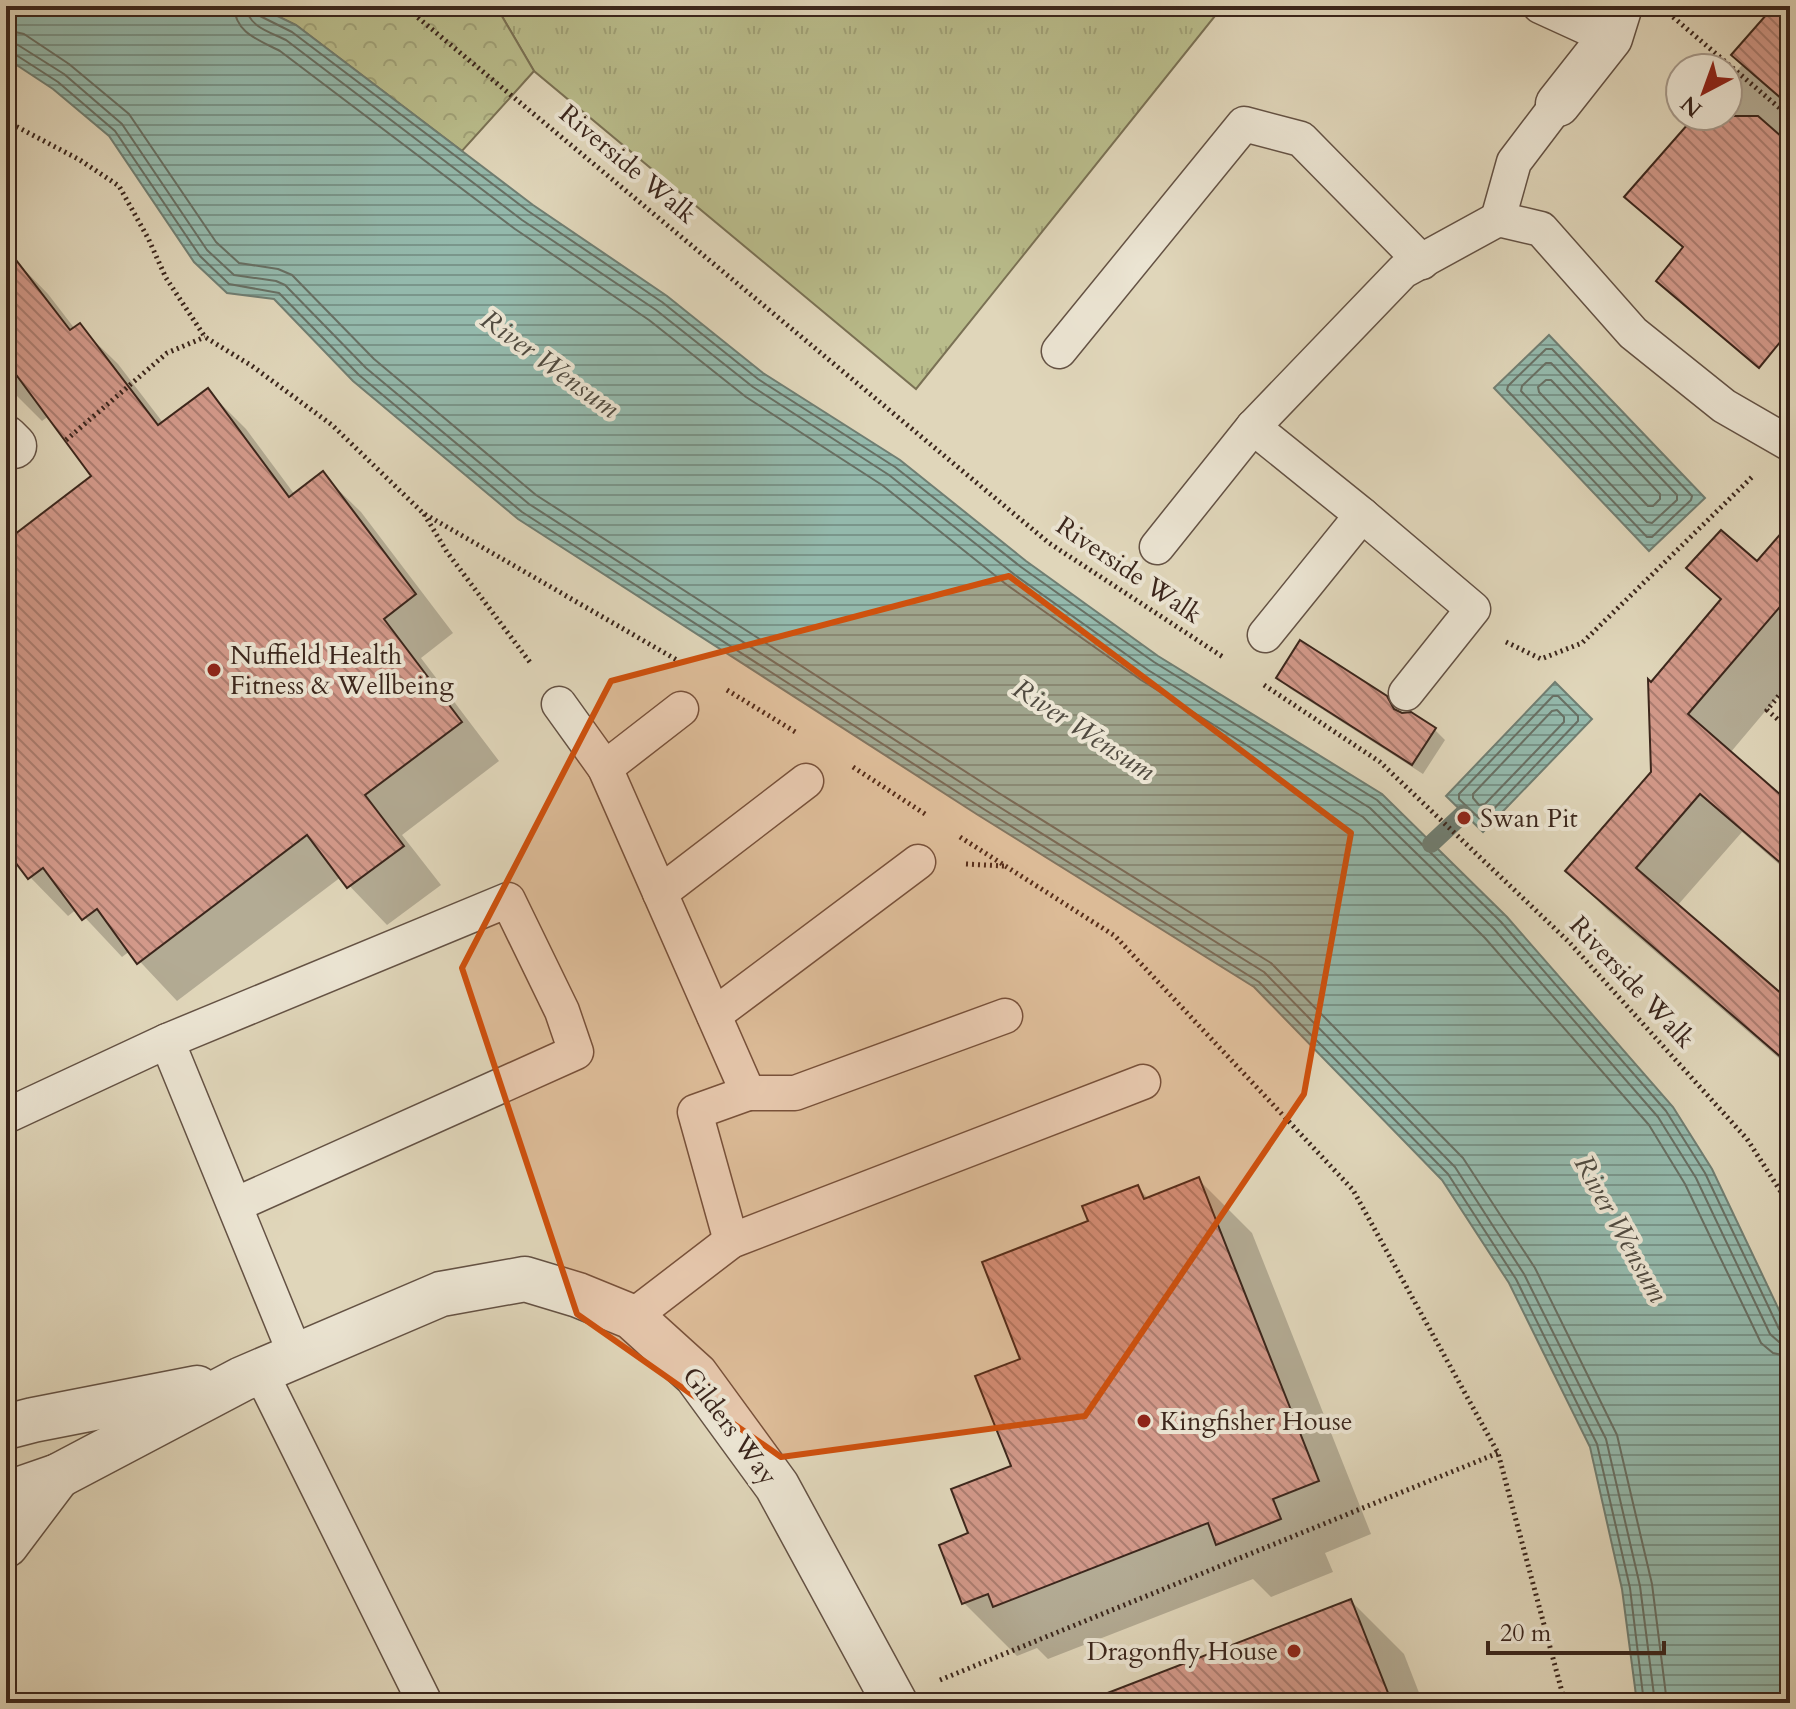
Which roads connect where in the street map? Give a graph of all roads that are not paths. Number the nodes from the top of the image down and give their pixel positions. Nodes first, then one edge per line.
1 (1540, 6) edge
2 (1615, 22) edge
3 (1558, 104) joint
4 (1498, 219) junction
5 (1422, 262) junction
6 (1059, 351) dead end
7 (1253, 427) junction
8 (1785, 442) edge
9 (1362, 515) junction
10 (1157, 547) dead end
11 (1265, 635) dead end
12 (1406, 693) dead end
13 (559, 704) road end
14 (681, 709) dead end
15 (605, 768) junction
16 (806, 781) dead end
17 (918, 862) dead end
18 (660, 893) junction
19 (714, 1015) junction
20 (1005, 1016) dead end
21 (167, 1041) junction
22 (1143, 1082) dead end
23 (748, 1093) junction
24 (6, 1116) edge
25 (235, 1205) junction
26 (731, 1241) junction
27 (632, 1317) junction
28 (266, 1369) junction
29 (6, 1427) edge
30 (58, 1476) junction
31 (6, 1494) edge
32 (6, 1545) edge
33 (894, 1701) edge
34 (425, 1703) edge

1 - 2 lane
2 - 3 street
3 - 4 lane
4 - 5 lane
4 - 8 lane
5 - 6 lane
5 - 7 lane
7 - 9 lane
7 - 10 lane
9 - 11 lane
9 - 12 lane
13 - 15 lane
14 - 15 lane
15 - 18 lane
16 - 18 lane
17 - 19 lane
18 - 19 lane
19 - 23 lane
20 - 23 lane
21 - 24 lane
21 - 25 lane
21 - 25 lane
22 - 26 lane
23 - 26 lane
25 - 28 lane
26 - 27 lane
27 - 28 street, Gilders Way
27 - 33 street, Gilders Way
28 - 29 street, Gilders Way
28 - 30 street, Gilders Way
28 - 34 lane
30 - 31 street, Gilders Way
30 - 32 street, Gilders Way

